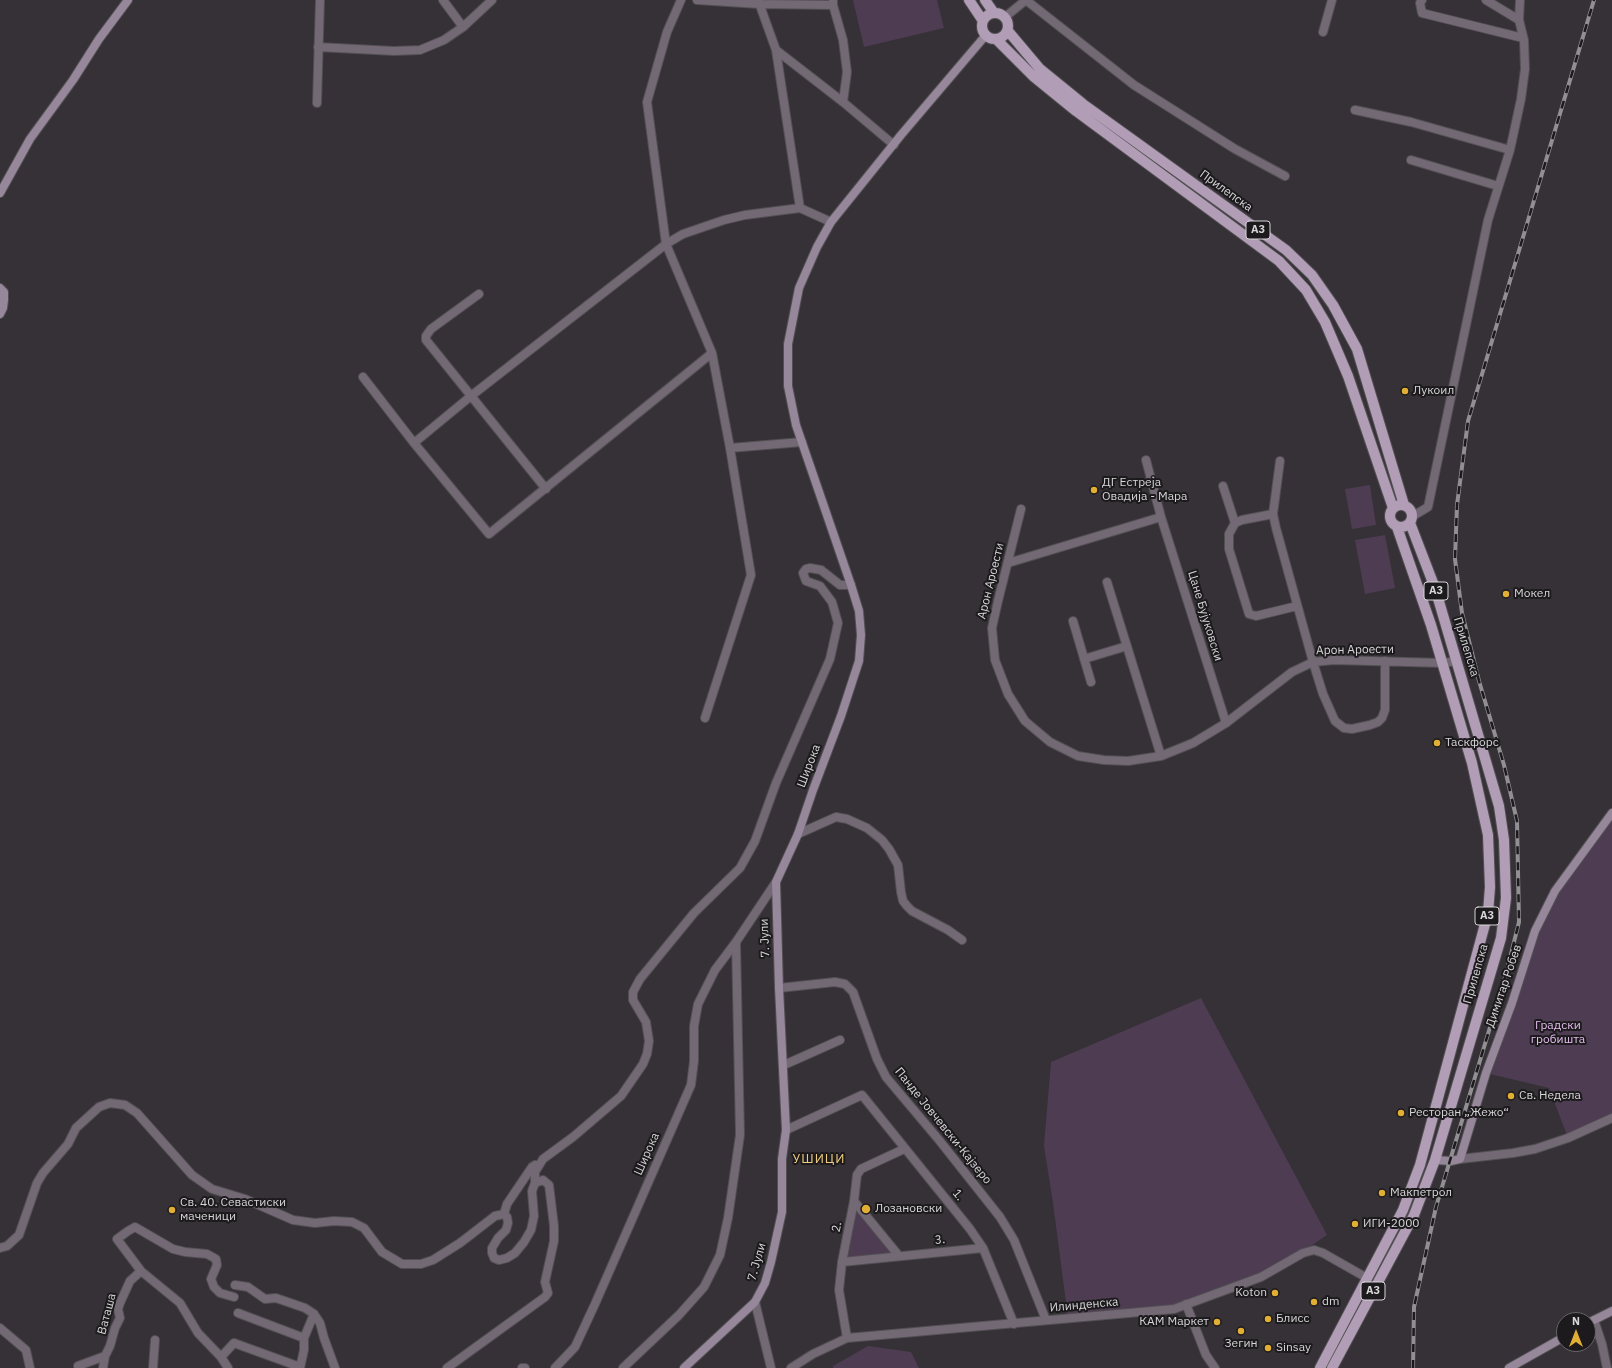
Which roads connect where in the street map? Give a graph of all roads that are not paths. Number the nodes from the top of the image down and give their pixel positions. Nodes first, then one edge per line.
1 (128, 0) edge
2 (320, 0) edge
3 (443, 0) edge
4 (492, 0) edge
5 (681, 0) edge
6 (697, 0) edge
7 (969, 0) edge
8 (985, 0) edge
9 (1026, 0) edge
10 (1332, 0) edge
11 (1422, 0) edge
12 (1486, 0) edge
13 (1520, 0) edge
14 (758, 2) edge
15 (833, 3) edge
16 (994, 13) junction
17 (1005, 17) junction
18 (1519, 20) junction
19 (983, 21) junction
20 (463, 26) junction
21 (1008, 31) junction
22 (1323, 32) dead end
23 (986, 35) junction
24 (1523, 38) junction
25 (996, 39) junction
26 (318, 47) junction
27 (776, 50) junction
28 (843, 102) junction
29 (317, 103) dead end
30 (1355, 110) dead end
31 (894, 145) junction
32 (1510, 150) junction
33 (1412, 160) dead end
34 (1286, 176) dead end
35 (1498, 186) junction
36 (0, 193) edge
37 (800, 208) junction
38 (831, 222) junction
39 (666, 244) junction
40 (0, 288) edge
41 (479, 294) dead end
42 (0, 314) edge
43 (712, 353) junction
44 (363, 377) dead end
45 (471, 396) junction
46 (414, 442) junction
47 (802, 442) junction
48 (730, 448) junction
49 (1146, 460) dead end
50 (1280, 461) dead end
51 (1223, 486) dead end
52 (546, 489) junction
53 (1404, 505) junction
54 (1394, 508) junction
55 (1021, 509) dead end
56 (1273, 514) junction
57 (1161, 517) junction
58 (1412, 519) junction
59 (1235, 523) junction
60 (1397, 527) junction
61 (1008, 563) junction
62 (1108, 582) dead end
63 (851, 585) junction
64 (1297, 606) junction
65 (1073, 621) dead end
66 (1127, 646) junction
67 (1084, 659) junction
68 (1457, 660) junction
69 (1385, 661) junction
70 (1313, 662) junction
71 (1443, 663) junction
72 (1091, 682) dead end
73 (705, 718) dead end
74 (1226, 723) junction
75 (1161, 756) junction
76 (1612, 813) edge
77 (798, 834) junction
78 (776, 882) junction
79 (962, 940) dead end
80 (736, 942) junction
81 (779, 988) junction
82 (840, 1040) dead end
83 (784, 1065) junction
84 (1612, 1118) edge
85 (786, 1130) junction
86 (904, 1149) junction
87 (1460, 1158) junction
88 (543, 1159) junction
89 (1436, 1160) junction
90 (535, 1183) junction
91 (854, 1201) junction
92 (504, 1214) junction
93 (0, 1248) edge
94 (983, 1248) junction
95 (899, 1256) junction
96 (842, 1262) junction
97 (141, 1270) junction
98 (1367, 1278) junction
99 (235, 1285) dead end
100 (234, 1296) dead end
101 (755, 1302) junction
102 (1186, 1304) junction
103 (1612, 1311) edge
104 (238, 1312) dead end
105 (314, 1314) junction
106 (1596, 1319) edge
107 (1046, 1320) junction
108 (1014, 1324) junction
109 (2, 1331) edge
110 (1596, 1331) edge
111 (304, 1338) junction
112 (847, 1338) junction
113 (155, 1340) dead end
114 (1556, 1342) edge
115 (105, 1356) junction
116 (221, 1357) junction
117 (78, 1366) dead end
118 (30, 1368) edge
119 (103, 1368) edge
120 (153, 1368) edge
121 (228, 1368) edge
122 (300, 1368) edge
123 (336, 1368) edge
124 (447, 1368) edge
125 (522, 1368) edge
126 (526, 1368) edge
127 (555, 1368) edge
128 (623, 1368) edge
129 (684, 1368) edge
130 (771, 1368) edge
131 (791, 1368) edge
132 (1215, 1368) edge
133 (1320, 1368) edge
134 (1332, 1368) edge
135 (1509, 1368) edge
136 (1607, 1368) edge

1 - 36 street
2 - 26 street
3 - 20 street
4 - 20 street
5 - 39 street
6 - 14 street
7 - 19 main road
8 - 16 main road
9 - 17 street
9 - 34 street
10 - 22 street
11 - 24 street
12 - 18 street
13 - 18 street
14 - 15 street
14 - 27 street
15 - 28 street
16 - 17 main road
16 - 19 main road
17 - 21 main road, A3
18 - 24 street
19 - 23 main road
20 - 26 street
21 - 25 main road
21 - 53 main road, Прилепска / A3
23 - 25 main road, A3
23 - 31 street, Широка
24 - 32 street
25 - 54 main road, Прилепска / A3
26 - 29 street
27 - 28 street
27 - 37 street
28 - 31 street
30 - 32 street
31 - 38 street, Широка
32 - 35 street
33 - 35 street
35 - 58 street
37 - 38 street
37 - 39 street
38 - 47 street, Широка
39 - 43 street
39 - 45 street
40 - 42 street
41 - 45 street
43 - 48 street
43 - 52 street
44 - 46 street
45 - 46 street
45 - 52 street
46 - 52 street
47 - 48 street
47 - 63 street, Широка
48 - 73 street
49 - 57 street, Цане Бујуковски
50 - 56 street
51 - 59 street
53 - 54 main road
53 - 58 main road, A3
54 - 60 main road, A3
55 - 61 street, Арон Ароести
56 - 59 street
56 - 64 street
57 - 61 street
57 - 74 street, Цане Бујуковски
58 - 60 main road
58 - 68 main road, Прилепска / A3
59 - 64 street
60 - 71 main road, Прилепска / A3
61 - 75 street, Арон Ароести
62 - 66 street
63 - 77 street, Широка
63 - 88 street
64 - 70 street
65 - 67 street
66 - 67 street
66 - 75 street
67 - 72 street
68 - 71 street, Арон Ароести
68 - 89 main road, Прилепска / A3
69 - 70 street, Арон Ароести
69 - 70 street
69 - 71 street, Арон Ароести
70 - 74 street, Арон Ароести
71 - 98 main road, Прилепска / A3
74 - 75 street, Арон Ароести
76 - 87 street, Димитар Робев
77 - 78 street, Широка
77 - 79 street
78 - 80 street, Широка
78 - 81 street, 7. Јули
80 - 127 street, Широка
80 - 128 street
81 - 83 street, 7. Јули
81 - 107 street, Панде Јовчевски-Кајзеро
82 - 83 street
83 - 85 street, 7. Јули
84 - 87 street
85 - 86 street, 1.
85 - 101 street, 7. Јули
86 - 91 street, 2.
86 - 94 street, 1.
87 - 89 street
88 - 90 street
88 - 92 street
89 - 134 main road, Прилепска / A3
90 - 92 street
90 - 124 street
91 - 95 street
91 - 96 street, 2.
92 - 93 street
94 - 95 street, 3.
94 - 108 street, 1.
95 - 96 street, 3.
96 - 112 street, 2.
97 - 100 street
97 - 115 street, Ваташа
97 - 116 street
98 - 102 street, Илинденска
98 - 133 main road, Прилепска / A3
99 - 105 street
101 - 129 street, 7. Јули
101 - 130 street
102 - 107 street, Илинденска
102 - 132 street
103 - 106 street
104 - 111 street
105 - 111 street
105 - 123 street
107 - 108 street, Илинденска
108 - 112 street, Илинденска
109 - 118 street
110 - 136 street
111 - 122 street
112 - 131 street, Илинденска
113 - 120 street
114 - 135 street
115 - 117 street
115 - 119 street, Ваташа
116 - 121 street
116 - 122 street
125 - 126 street

